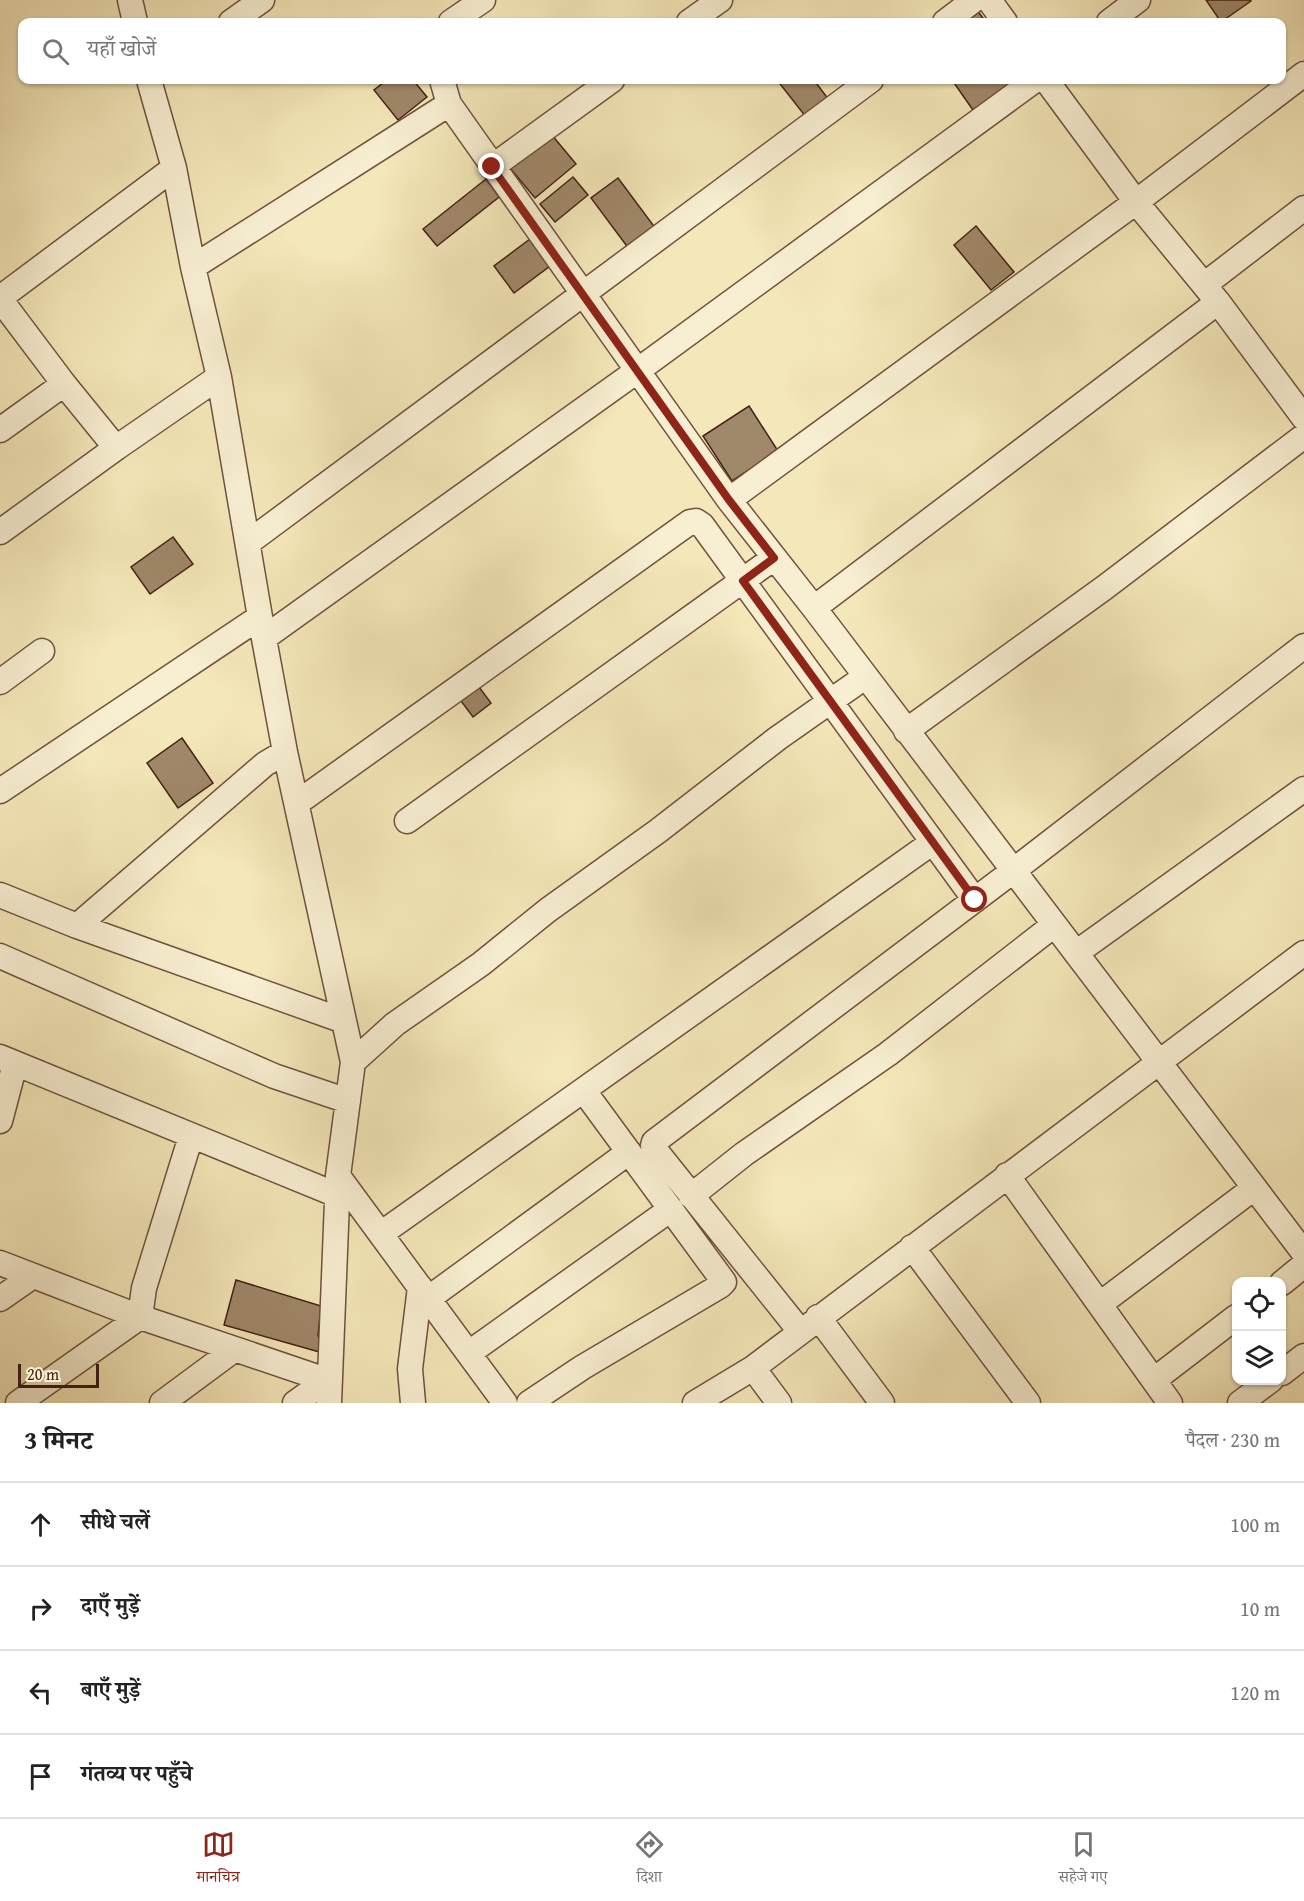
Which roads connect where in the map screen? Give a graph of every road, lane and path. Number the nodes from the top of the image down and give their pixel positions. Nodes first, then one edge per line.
1 (130, 0) edge
2 (262, 0) edge
3 (483, 0) edge
4 (720, 0) edge
5 (974, 0) edge
6 (989, 0) edge
7 (1138, 0) edge
8 (134, 18) edge
9 (237, 18) edge
10 (457, 18) edge
11 (695, 18) edge
12 (950, 18) edge
13 (1002, 18) edge
14 (1114, 18) edge
15 (1304, 74) edge
16 (151, 84) edge
17 (443, 84) edge
18 (606, 84) edge
19 (866, 84) edge
20 (1030, 84) edge
21 (1049, 84) edge
22 (449, 104) junction
23 (492, 167) junction
24 (174, 168) junction
25 (1136, 202) junction
26 (1304, 208) edge
27 (193, 267) junction
28 (583, 294) junction
29 (1211, 294) junction
30 (0, 298) edge
31 (638, 371) junction
32 (219, 377) junction
33 (64, 384) junction
34 (1304, 418) edge
35 (0, 430) edge
36 (1304, 436) edge
37 (116, 448) junction
38 (729, 500) junction
39 (0, 532) edge
40 (249, 542) junction
41 (774, 558) junction
42 (743, 581) junction
43 (814, 608) junction
44 (262, 628) junction
45 (1304, 646) edge
46 (42, 651) dead end
47 (865, 677) junction
48 (0, 682) edge
49 (831, 701) junction
50 (906, 731) junction
51 (285, 752) junction
52 (1304, 789) edge
53 (0, 790) edge
54 (297, 803) junction
55 (407, 821) dead end
56 (933, 842) junction
57 (1013, 871) junction
58 (0, 896) edge
59 (975, 900) junction
60 (1054, 925) junction
61 (77, 926) junction
62 (1076, 953) junction
63 (1304, 953) edge
64 (0, 956) edge
65 (344, 1021) junction
66 (8, 1061) edge
67 (1158, 1061) junction
68 (353, 1062) junction
69 (584, 1091) junction
70 (348, 1101) junction
71 (0, 1121) edge
72 (191, 1136) junction
73 (629, 1152) junction
74 (1007, 1175) junction
75 (338, 1185) junction
76 (1254, 1188) junction
77 (692, 1196) junction
78 (671, 1209) junction
79 (382, 1233) junction
80 (912, 1247) junction
81 (1304, 1253) edge
82 (0, 1263) edge
83 (1304, 1265) edge
84 (33, 1276) junction
85 (1286, 1279) edge
86 (424, 1293) junction
87 (0, 1299) edge
88 (1100, 1304) junction
89 (140, 1317) junction
90 (1232, 1320) edge
91 (809, 1324) junction
92 (235, 1349) junction
93 (469, 1353) junction
94 (1304, 1356) edge
95 (753, 1368) junction
96 (1286, 1369) edge
97 (1154, 1380) junction
98 (1264, 1385) edge
99 (328, 1388) edge
100 (18, 1403) edge
101 (162, 1403) edge
102 (295, 1403) edge
103 (413, 1403) edge
104 (506, 1403) edge
105 (529, 1403) edge
106 (695, 1403) edge
107 (779, 1403) edge
108 (882, 1403) edge
109 (1028, 1403) edge
110 (1170, 1403) edge
111 (1240, 1403) edge

1 - 8 street
2 - 9 street
3 - 10 street
4 - 11 street
5 - 12 street
6 - 13 street
7 - 14 street
15 - 25 street
16 - 24 street
17 - 22 street
18 - 23 street
19 - 28 street
20 - 31 street
21 - 25 street
22 - 23 street
22 - 27 street
23 - 28 street
24 - 27 street
24 - 30 street
25 - 29 street
25 - 38 street
26 - 29 street
27 - 32 street
28 - 31 street
28 - 40 street
29 - 34 street
29 - 43 street
30 - 33 street
31 - 38 street
31 - 44 street
32 - 37 street
32 - 40 street
33 - 35 street
33 - 37 street
36 - 50 street
37 - 39 street
38 - 41 street
40 - 44 street
41 - 42 street
41 - 43 street
42 - 49 street
42 - 54 street
42 - 55 street
43 - 47 street
44 - 51 street
44 - 53 street
45 - 57 street
46 - 48 street
47 - 49 street
47 - 50 street
49 - 56 street
49 - 68 street
50 - 57 street
51 - 54 street
51 - 61 street
52 - 62 street
54 - 65 street
56 - 59 street
56 - 69 street
57 - 59 street
57 - 60 street
58 - 61 street
59 - 77 street
60 - 62 street
60 - 77 street
61 - 65 street
62 - 67 street
63 - 67 street
64 - 70 street
65 - 68 street
66 - 71 street
66 - 72 street
67 - 74 street
67 - 76 street
68 - 70 street
69 - 73 street
69 - 79 street
70 - 75 street
72 - 75 street
72 - 89 street
73 - 78 street
73 - 86 street
74 - 80 street
74 - 88 street
75 - 79 street
75 - 99 street
76 - 81 street
76 - 88 street
77 - 91 street
78 - 93 street
78 - 105 street
79 - 86 street
80 - 91 street
80 - 109 street
82 - 84 street
83 - 85 street
84 - 87 street
84 - 89 street
86 - 93 street
86 - 103 street
88 - 97 street
89 - 92 street
89 - 100 street
90 - 97 street
91 - 95 street
91 - 108 street
92 - 99 street
92 - 101 street
93 - 104 street
94 - 96 street
95 - 106 street
95 - 107 street
97 - 110 street
98 - 111 street
99 - 102 street

